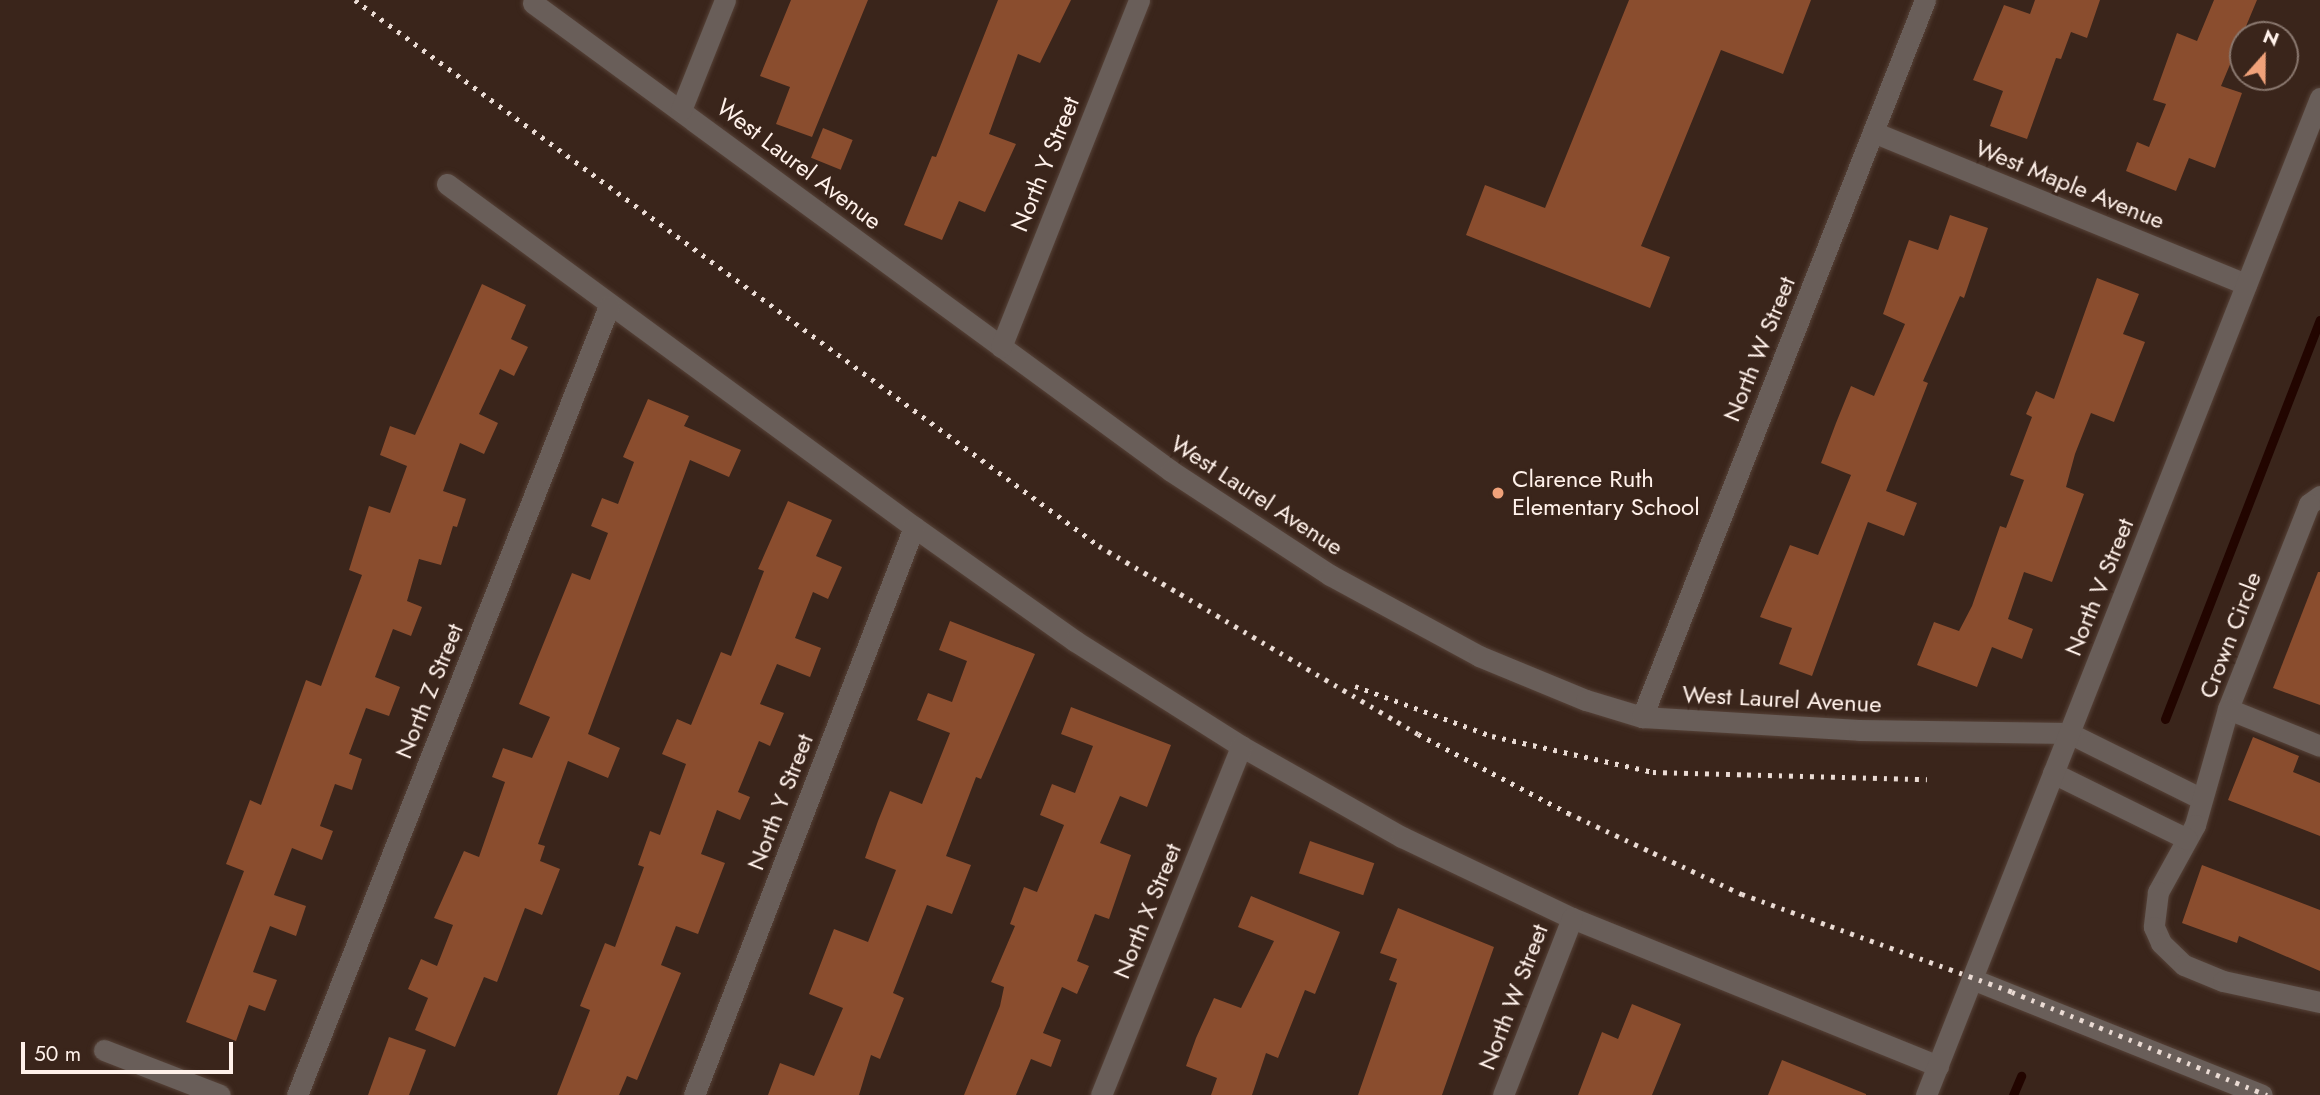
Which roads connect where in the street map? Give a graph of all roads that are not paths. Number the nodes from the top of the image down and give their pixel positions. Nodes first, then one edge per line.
1 (725, 0) edge
2 (1139, 0) edge
3 (1925, 0) edge
4 (533, 3) dead end
5 (2320, 98) edge
6 (681, 110) junction
7 (1873, 132) junction
8 (447, 184) dead end
9 (2246, 285) junction
10 (609, 306) junction
11 (1001, 347) junction
12 (2320, 496) edge
13 (914, 527) junction
14 (2228, 709) junction
15 (1642, 717) junction
16 (2069, 733) junction
17 (1241, 746) junction
18 (2320, 746) edge
19 (2053, 773) junction
20 (2202, 799) junction
21 (2186, 839) junction
22 (1572, 918) junction
23 (1972, 979) junction
24 (2320, 1002) edge
25 (104, 1050) dead end
26 (1938, 1066) junction
27 (220, 1095) edge
28 (297, 1095) edge
29 (694, 1095) edge
30 (1101, 1095) edge
31 (1503, 1095) edge
32 (1926, 1095) edge
33 (2262, 1095) edge

1 - 6 street
2 - 11 street, North Y Street
3 - 7 street, North W Street
4 - 6 street, West Laurel Avenue
5 - 9 street, North V Street
6 - 11 street, West Laurel Avenue
7 - 9 street, West Maple Avenue
7 - 15 street, North W Street
8 - 10 street
9 - 16 street, North V Street
10 - 13 street
10 - 28 street, North Z Street
11 - 15 street, West Laurel Avenue
12 - 14 street, Crown Circle
13 - 17 street
13 - 29 street, North Y Street
14 - 18 street
14 - 20 street, Crown Circle
15 - 16 street, West Laurel Avenue
16 - 19 street, North V Street
16 - 20 street
17 - 22 street
17 - 30 street, North X Street
19 - 21 street
19 - 23 street, North V Street
20 - 21 street, Crown Circle
21 - 24 street, Crown Circle
22 - 26 street
22 - 31 street, North W Street
23 - 26 street, North V Street
23 - 33 street
25 - 27 street
26 - 32 street, North V Street

